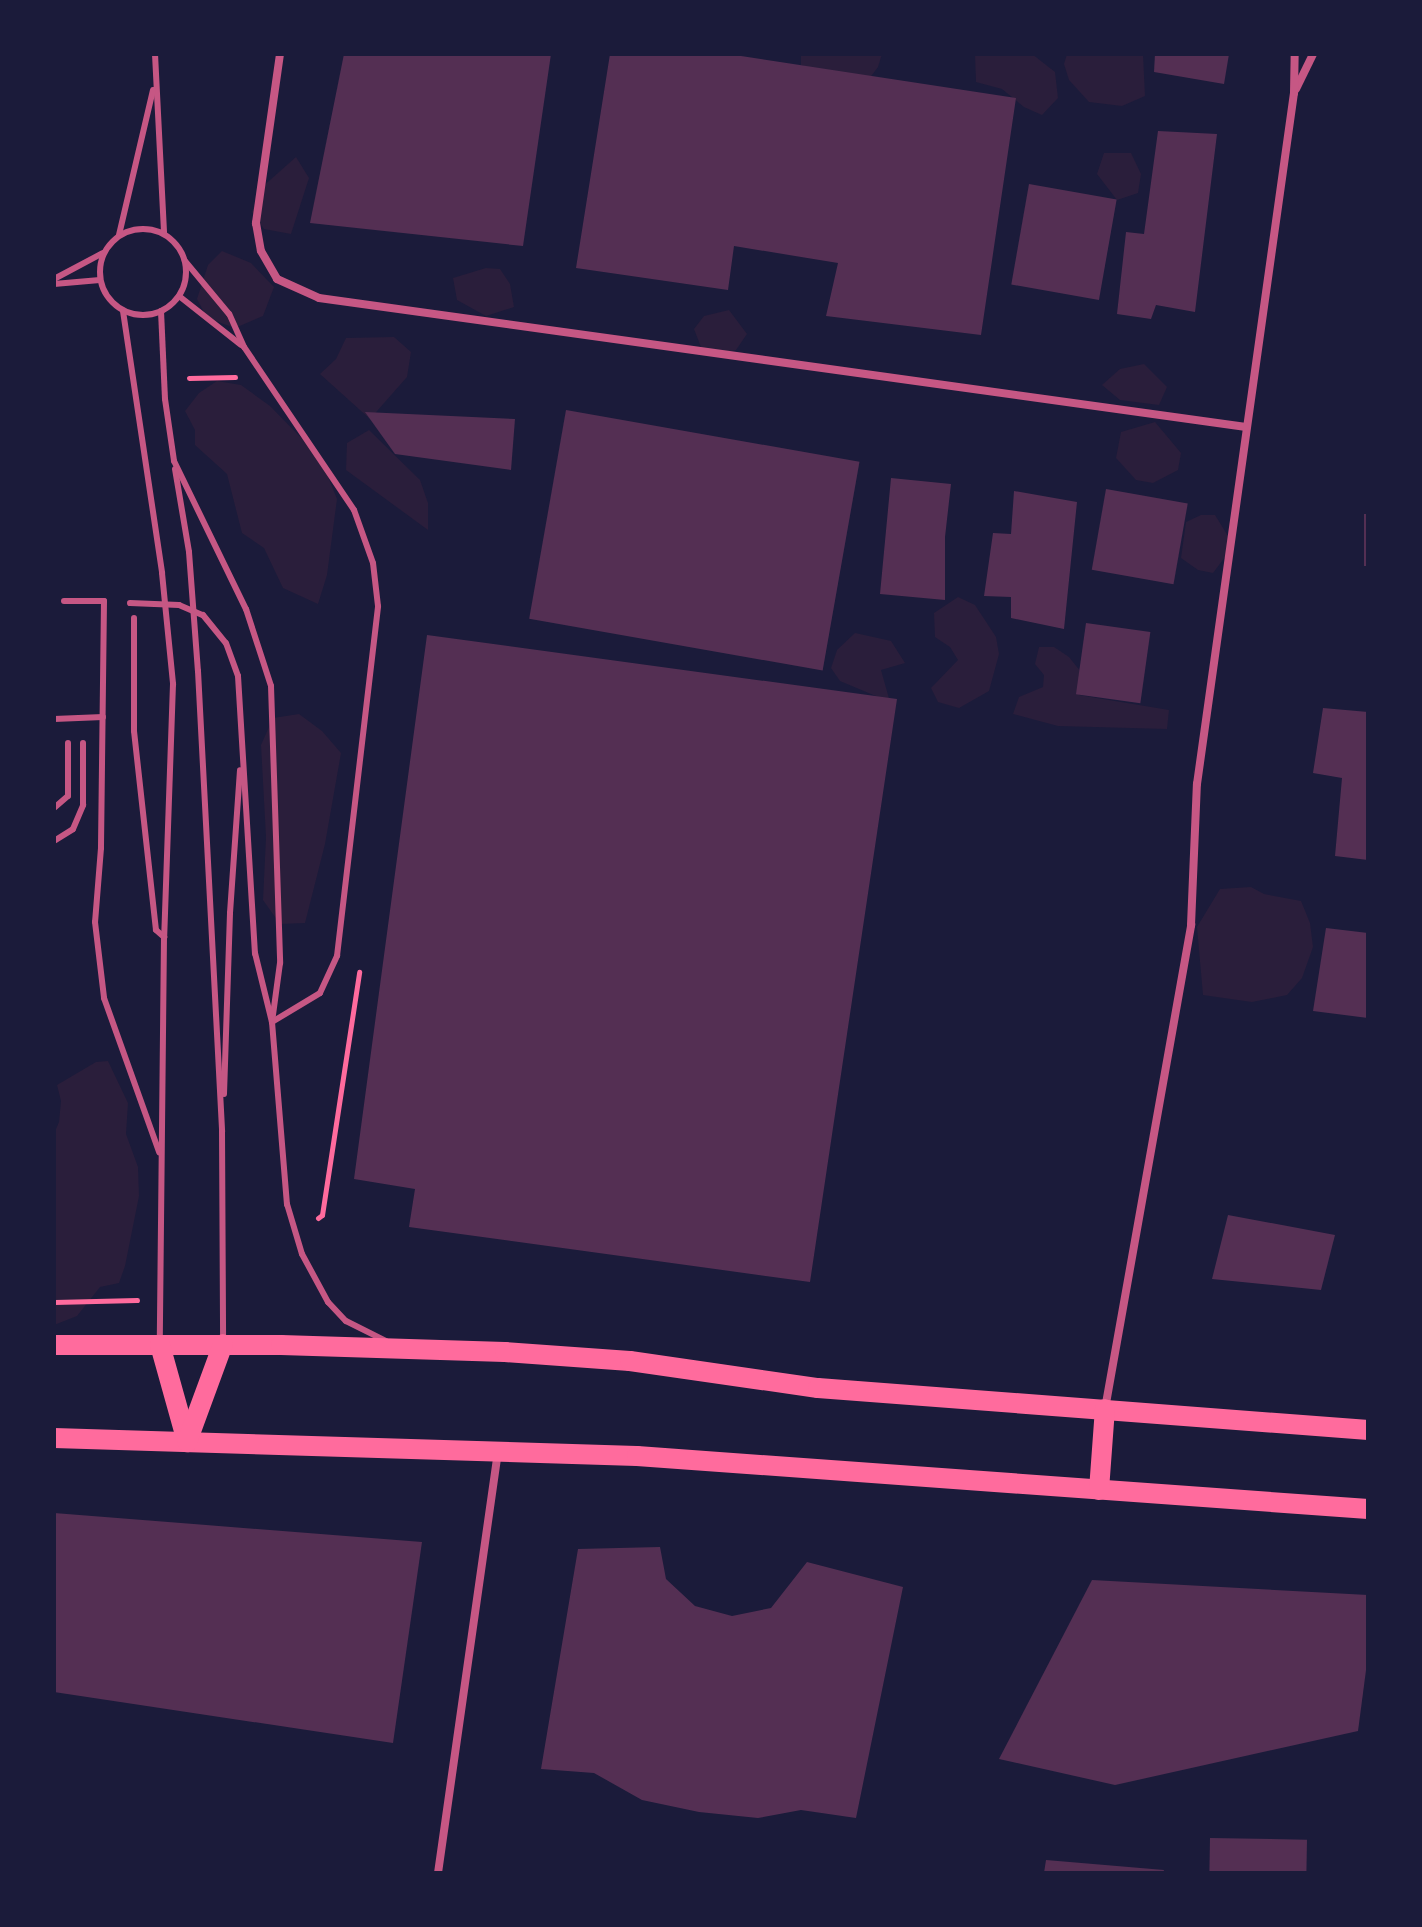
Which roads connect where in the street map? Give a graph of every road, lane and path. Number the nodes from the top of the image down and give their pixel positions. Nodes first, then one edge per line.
1 (155, 54) edge
2 (280, 54) edge
3 (1295, 54) edge
4 (1313, 54) edge
5 (155, 83) junction
6 (1294, 93) junction
7 (164, 234) junction
8 (119, 235) junction
9 (103, 253) junction
10 (185, 261) junction
11 (100, 280) junction
12 (54, 281) edge
13 (179, 296) junction
14 (123, 311) junction
15 (161, 311) junction
16 (244, 347) junction
17 (235, 377) dead end
18 (188, 378) dead end
19 (1246, 427) junction
20 (174, 461) junction
21 (64, 601) dead end
22 (130, 603) dead end
23 (134, 618) dead end
24 (103, 717) junction
25 (54, 719) edge
26 (68, 743) dead end
27 (83, 743) dead end
28 (241, 750) junction
29 (54, 808) edge
30 (54, 841) edge
31 (164, 937) junction
32 (360, 966) dead end
33 (272, 1022) junction
34 (222, 1131) junction
35 (160, 1155) junction
36 (296, 1237) junction
37 (159, 1299) junction
38 (54, 1302) edge
39 (223, 1344) junction
40 (54, 1345) edge
41 (160, 1345) junction
42 (403, 1349) junction
43 (1105, 1409) junction
44 (1368, 1430) edge
45 (54, 1438) edge
46 (187, 1442) junction
47 (498, 1451) junction
48 (1099, 1490) junction
49 (1368, 1509) edge
50 (438, 1873) edge

1 - 5 lane
2 - 19 street
3 - 6 street
4 - 6 street
5 - 7 lane
5 - 8 lane
6 - 19 street
7 - 8 lane
7 - 10 lane
8 - 9 lane
9 - 11 lane
9 - 12 lane
10 - 13 lane
10 - 16 lane
11 - 12 lane
11 - 14 lane
13 - 15 lane
13 - 16 lane
14 - 15 lane
14 - 31 lane
15 - 20 lane
16 - 33 lane
17 - 18 path
19 - 43 street
20 - 33 lane
20 - 34 lane
21 - 24 lane
22 - 28 lane
23 - 31 lane
24 - 25 lane
24 - 35 lane
26 - 29 lane
27 - 30 lane
28 - 33 lane
28 - 34 lane
31 - 35 lane
32 - 36 path
33 - 36 lane
34 - 39 lane
35 - 37 lane
36 - 42 lane
37 - 38 path
37 - 41 lane
39 - 41 main road
39 - 42 main road
39 - 46 main road
40 - 41 main road
41 - 46 main road
42 - 43 main road
43 - 44 main road
43 - 48 main road
45 - 46 main road
46 - 47 main road
47 - 48 main road
47 - 50 street
48 - 49 main road

